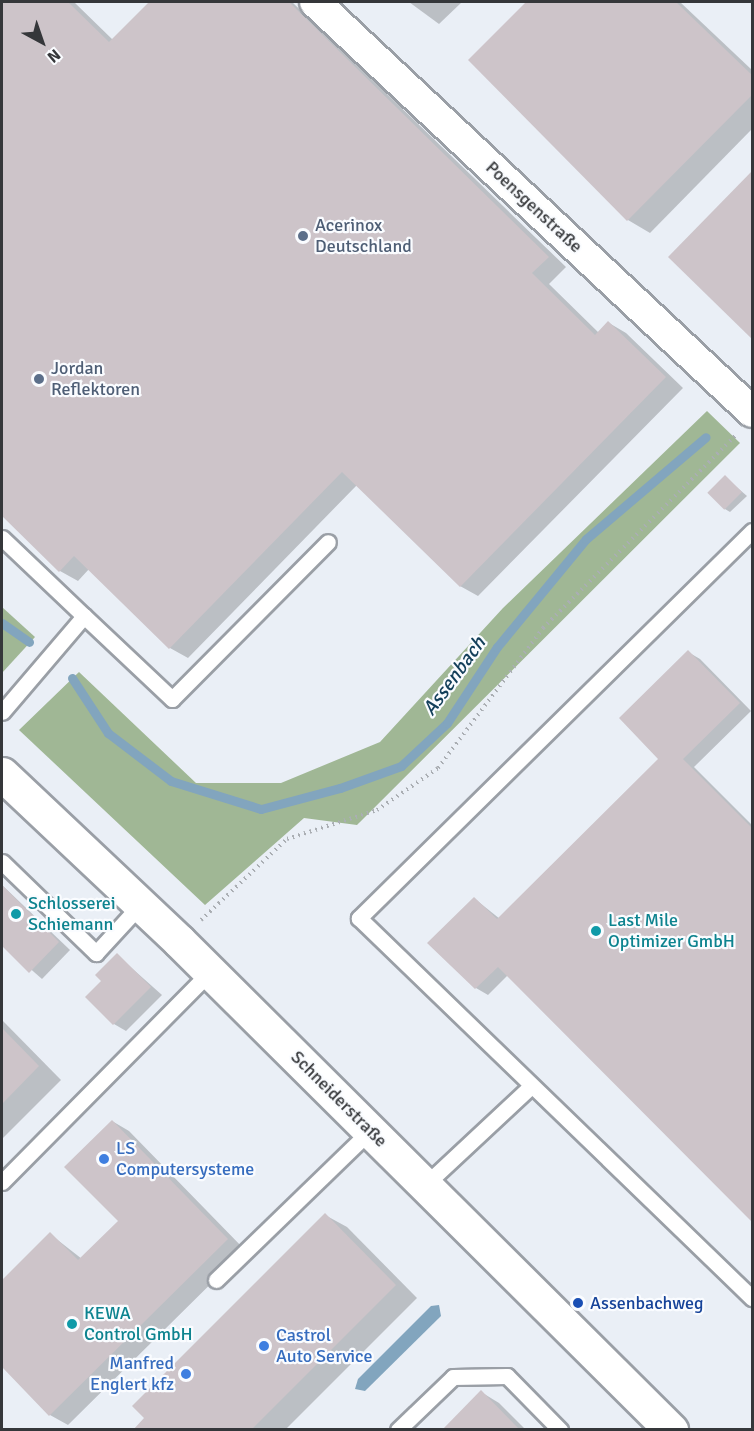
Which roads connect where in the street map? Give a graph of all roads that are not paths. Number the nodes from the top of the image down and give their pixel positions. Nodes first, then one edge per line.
1 (315, 2) edge
2 (748, 419) edge
3 (753, 531) edge
4 (2, 538) edge
5 (328, 542) dead end
6 (84, 616) junction
7 (2, 712) edge
8 (2, 777) edge
9 (2, 862) edge
10 (141, 904) junction
11 (210, 972) junction
12 (530, 1087) junction
13 (370, 1130) junction
14 (2, 1182) edge
15 (425, 1185) junction
16 (216, 1280) dead end
17 (753, 1298) edge
18 (398, 1430) edge
19 (561, 1430) edge
20 (671, 1430) edge

1 - 2 street, Poensgenstraße
3 - 12 lane
4 - 6 lane
5 - 6 lane
6 - 7 lane
8 - 10 main road, Schneiderstraße
9 - 10 lane
10 - 11 main road, Schneiderstraße
11 - 13 main road, Schneiderstraße
11 - 14 lane
12 - 15 lane
12 - 17 lane
13 - 15 main road, Schneiderstraße
13 - 16 lane
15 - 20 main road, Schneiderstraße
18 - 19 lane

